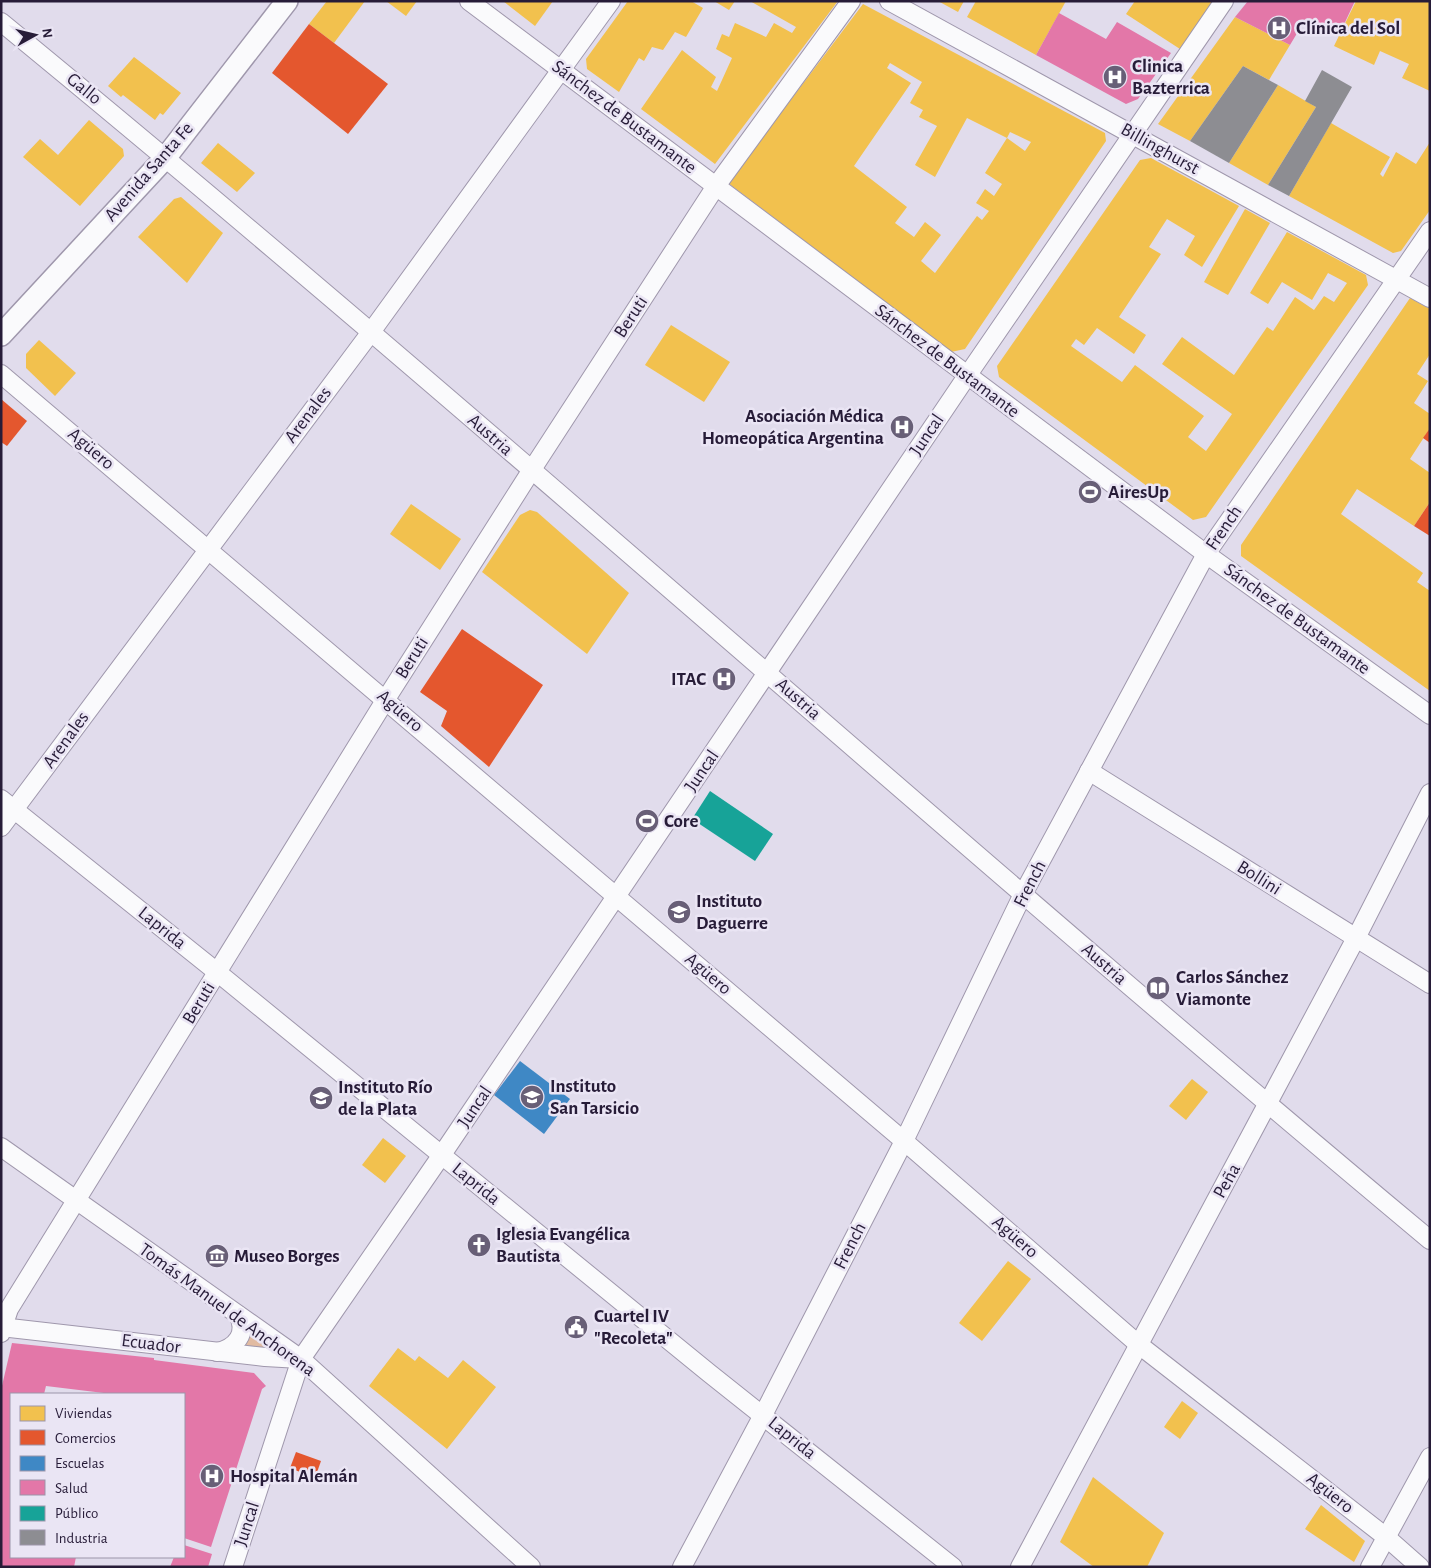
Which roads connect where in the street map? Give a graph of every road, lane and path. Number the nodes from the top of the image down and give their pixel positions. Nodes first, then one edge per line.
1 (287, 1) edge
2 (469, 1) edge
3 (611, 1) edge
4 (851, 1) edge
5 (889, 1) edge
6 (1224, 1) edge
7 (1, 22) edge
8 (562, 71) junction
9 (1132, 134) junction
10 (166, 157) junction
11 (716, 186) junction
12 (1430, 231) edge
13 (1395, 280) junction
14 (1430, 298) edge
15 (371, 332) junction
16 (1, 335) edge
17 (1, 374) edge
18 (967, 376) junction
19 (531, 470) junction
20 (207, 548) junction
21 (1206, 554) junction
22 (768, 673) junction
23 (386, 699) junction
24 (1430, 715) edge
25 (1089, 771) junction
26 (1430, 793) edge
27 (8, 804) edge
28 (1, 827) edge
29 (1023, 894) junction
30 (616, 897) junction
31 (1356, 938) junction
32 (218, 972) junction
33 (1430, 984) edge
34 (1268, 1105) junction
35 (904, 1141) junction
36 (1, 1147) edge
37 (441, 1156) junction
38 (76, 1200) junction
39 (1430, 1240) edge
40 (238, 1315) junction
41 (2, 1329) edge
42 (1138, 1344) junction
43 (217, 1352) junction
44 (301, 1359) junction
45 (763, 1415) junction
46 (1430, 1457) edge
47 (1386, 1537) junction
48 (232, 1567) edge
49 (531, 1567) edge
50 (682, 1567) edge
51 (953, 1567) edge
52 (1020, 1567) edge
53 (1370, 1567) edge
54 (1420, 1567) edge

1 - 10 main road, Avenida Santa Fe
2 - 8 street, Sánchez de Bustamante
3 - 8 street, Arenales
4 - 11 street, Beruti
5 - 9 street, Billinghurst
6 - 9 street, Juncal
7 - 10 street, Gallo
8 - 11 street, Sánchez de Bustamante
8 - 15 street, Arenales
9 - 13 street, Billinghurst
9 - 18 street, Juncal
10 - 15 street, Austria
10 - 16 main road, Avenida Santa Fe
11 - 18 street, Sánchez de Bustamante
11 - 19 street, Beruti
12 - 13 street, French
13 - 14 street, Billinghurst
13 - 21 street, French
15 - 19 street, Austria
15 - 20 street, Arenales
17 - 20 street, Agüero
18 - 21 street, Sánchez de Bustamante
18 - 22 street, Juncal
19 - 22 street, Austria
19 - 23 street, Beruti
20 - 23 street, Agüero
20 - 27 street, Arenales
21 - 24 street, Sánchez de Bustamante
21 - 25 street, French
22 - 29 street, Austria
22 - 30 street, Juncal
23 - 30 street, Agüero
23 - 32 street, Beruti
25 - 29 street, French
25 - 31 street, Bollini
26 - 31 street, Peña
27 - 28 street, Arenales
27 - 32 street, Laprida
29 - 34 street, Austria
29 - 35 street, French
30 - 35 street, Agüero
30 - 37 street, Juncal
31 - 33 street, Bollini
31 - 34 street, Peña
32 - 37 street, Laprida
32 - 38 street, Beruti
34 - 39 street, Austria
34 - 42 street, Peña
35 - 42 street, Agüero
35 - 45 street, French
36 - 38 street, Tomás Manuel de Anchorena
37 - 44 street, Juncal
37 - 45 street, Laprida
38 - 40 street, Tomás Manuel de Anchorena
38 - 41 street, Beruti
40 - 43 street
40 - 44 street, Tomás Manuel de Anchorena
41 - 43 street, Ecuador
42 - 47 street, Agüero
42 - 52 street, Peña
43 - 44 street, Ecuador
44 - 48 street, Juncal
44 - 49 street, Tomás Manuel de Anchorena
45 - 50 street, French
45 - 51 street, Laprida
46 - 47 street
47 - 53 street
47 - 54 street, Agüero

